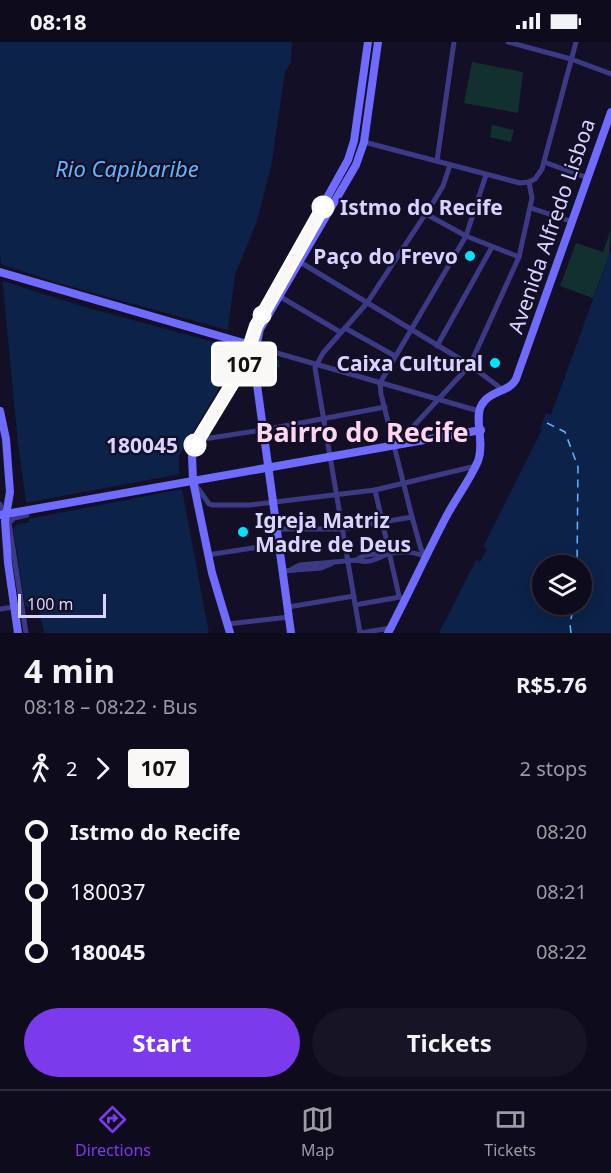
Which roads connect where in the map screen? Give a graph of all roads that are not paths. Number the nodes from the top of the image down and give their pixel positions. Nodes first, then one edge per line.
1 (368, 42) edge
2 (378, 42) edge
3 (453, 42) edge
4 (508, 42) edge
5 (536, 42) edge
6 (576, 42) edge
7 (534, 49) junction
8 (572, 59) junction
9 (611, 74) edge
10 (611, 111) edge
11 (364, 142) junction
12 (437, 161) junction
13 (544, 162) junction
14 (450, 165) junction
15 (486, 175) junction
16 (588, 178) junction
17 (530, 182) junction
18 (531, 208) junction
19 (426, 214) junction
20 (573, 222) junction
21 (466, 236) junction
22 (492, 247) junction
23 (519, 257) junction
24 (300, 262) junction
25 (0, 272) edge
26 (279, 296) junction
27 (367, 303) junction
28 (410, 329) junction
29 (343, 330) junction
30 (253, 346) junction
31 (437, 346) junction
32 (395, 356) junction
33 (316, 364) junction
34 (470, 365) junction
35 (380, 383) junction
36 (503, 390) junction
37 (437, 399) junction
38 (385, 408) junction
39 (0, 411) edge
40 (479, 411) junction
41 (323, 419) junction
42 (263, 430) junction
43 (481, 430) junction
44 (197, 440) junction
45 (396, 444) junction
46 (331, 456) junction
47 (476, 466) junction
48 (269, 467) junction
49 (189, 482) junction
50 (404, 484) junction
51 (375, 490) junction
52 (337, 495) junction
53 (274, 501) junction
54 (0, 504) edge
55 (26, 511) junction
56 (4, 516) edge
57 (412, 517) junction
58 (382, 522) junction
59 (277, 529) junction
60 (342, 529) junction
61 (279, 544) junction
62 (207, 555) junction
63 (387, 555) junction
64 (426, 556) junction
65 (348, 561) junction
66 (283, 571) junction
67 (354, 596) junction
68 (402, 598) junction
69 (355, 605) junction
70 (14, 607) junction
71 (288, 607) junction
72 (0, 609) edge
73 (289, 617) junction
74 (228, 624) junction
75 (389, 631) edge
76 (18, 633) edge
77 (26, 633) edge
78 (230, 633) edge
79 (291, 633) edge
80 (360, 633) edge

1 - 30 main road
2 - 11 main road
3 - 12 street
4 - 7 street
5 - 7 street
6 - 8 street
7 - 8 street
8 - 9 street
8 - 13 street
10 - 16 main road, Avenida Alfredo Lisboa
11 - 12 street
11 - 24 main road
12 - 14 street
13 - 16 street
13 - 17 street
14 - 15 street
14 - 19 street
15 - 17 street
15 - 21 street
16 - 20 main road, Avenida Alfredo Lisboa
17 - 18 street
18 - 20 street
18 - 23 street
19 - 21 street
19 - 27 street
20 - 36 main road, Avenida Alfredo Lisboa
21 - 22 street
21 - 28 street
22 - 23 street
22 - 31 street
23 - 34 street
24 - 26 main road
24 - 27 street
25 - 30 main road
26 - 29 street
26 - 30 main road
27 - 28 street
27 - 29 street
28 - 31 street
28 - 32 street
29 - 32 street
29 - 33 street
30 - 33 street
30 - 42 main road
30 - 44 main road
31 - 34 street
32 - 35 street
33 - 35 street
33 - 41 street
34 - 36 street
34 - 37 street
35 - 37 street
35 - 38 street
36 - 40 main road, Avenida Alfredo Lisboa
37 - 40 street
37 - 45 street
38 - 41 street
38 - 45 street
39 - 56 main road
40 - 43 main road
41 - 42 street
41 - 46 street
42 - 44 street
42 - 48 main road
43 - 45 main road
43 - 47 main road
44 - 49 main road
45 - 46 main road
45 - 50 street
46 - 48 main road
46 - 52 street
47 - 50 street
47 - 64 main road
48 - 49 main road
48 - 53 main road
49 - 53 street
49 - 55 main road
49 - 62 main road
50 - 51 street
50 - 57 street
51 - 52 street
51 - 58 street
52 - 53 street
52 - 60 street
53 - 59 main road
54 - 56 street
55 - 56 main road
55 - 77 street
56 - 70 main road
57 - 58 street
57 - 64 street
58 - 60 street
58 - 63 street
59 - 60 street
59 - 61 main road
60 - 65 street
61 - 62 street
61 - 66 main road
62 - 74 main road
63 - 64 street
63 - 65 street
63 - 68 street
64 - 68 main road
65 - 66 street
65 - 67 street
66 - 71 main road
67 - 69 street
67 - 71 street
68 - 69 street
68 - 75 main road
69 - 80 street
70 - 72 street
70 - 76 main road
71 - 73 main road
73 - 74 street
73 - 79 main road
74 - 78 main road
75 - 80 street

